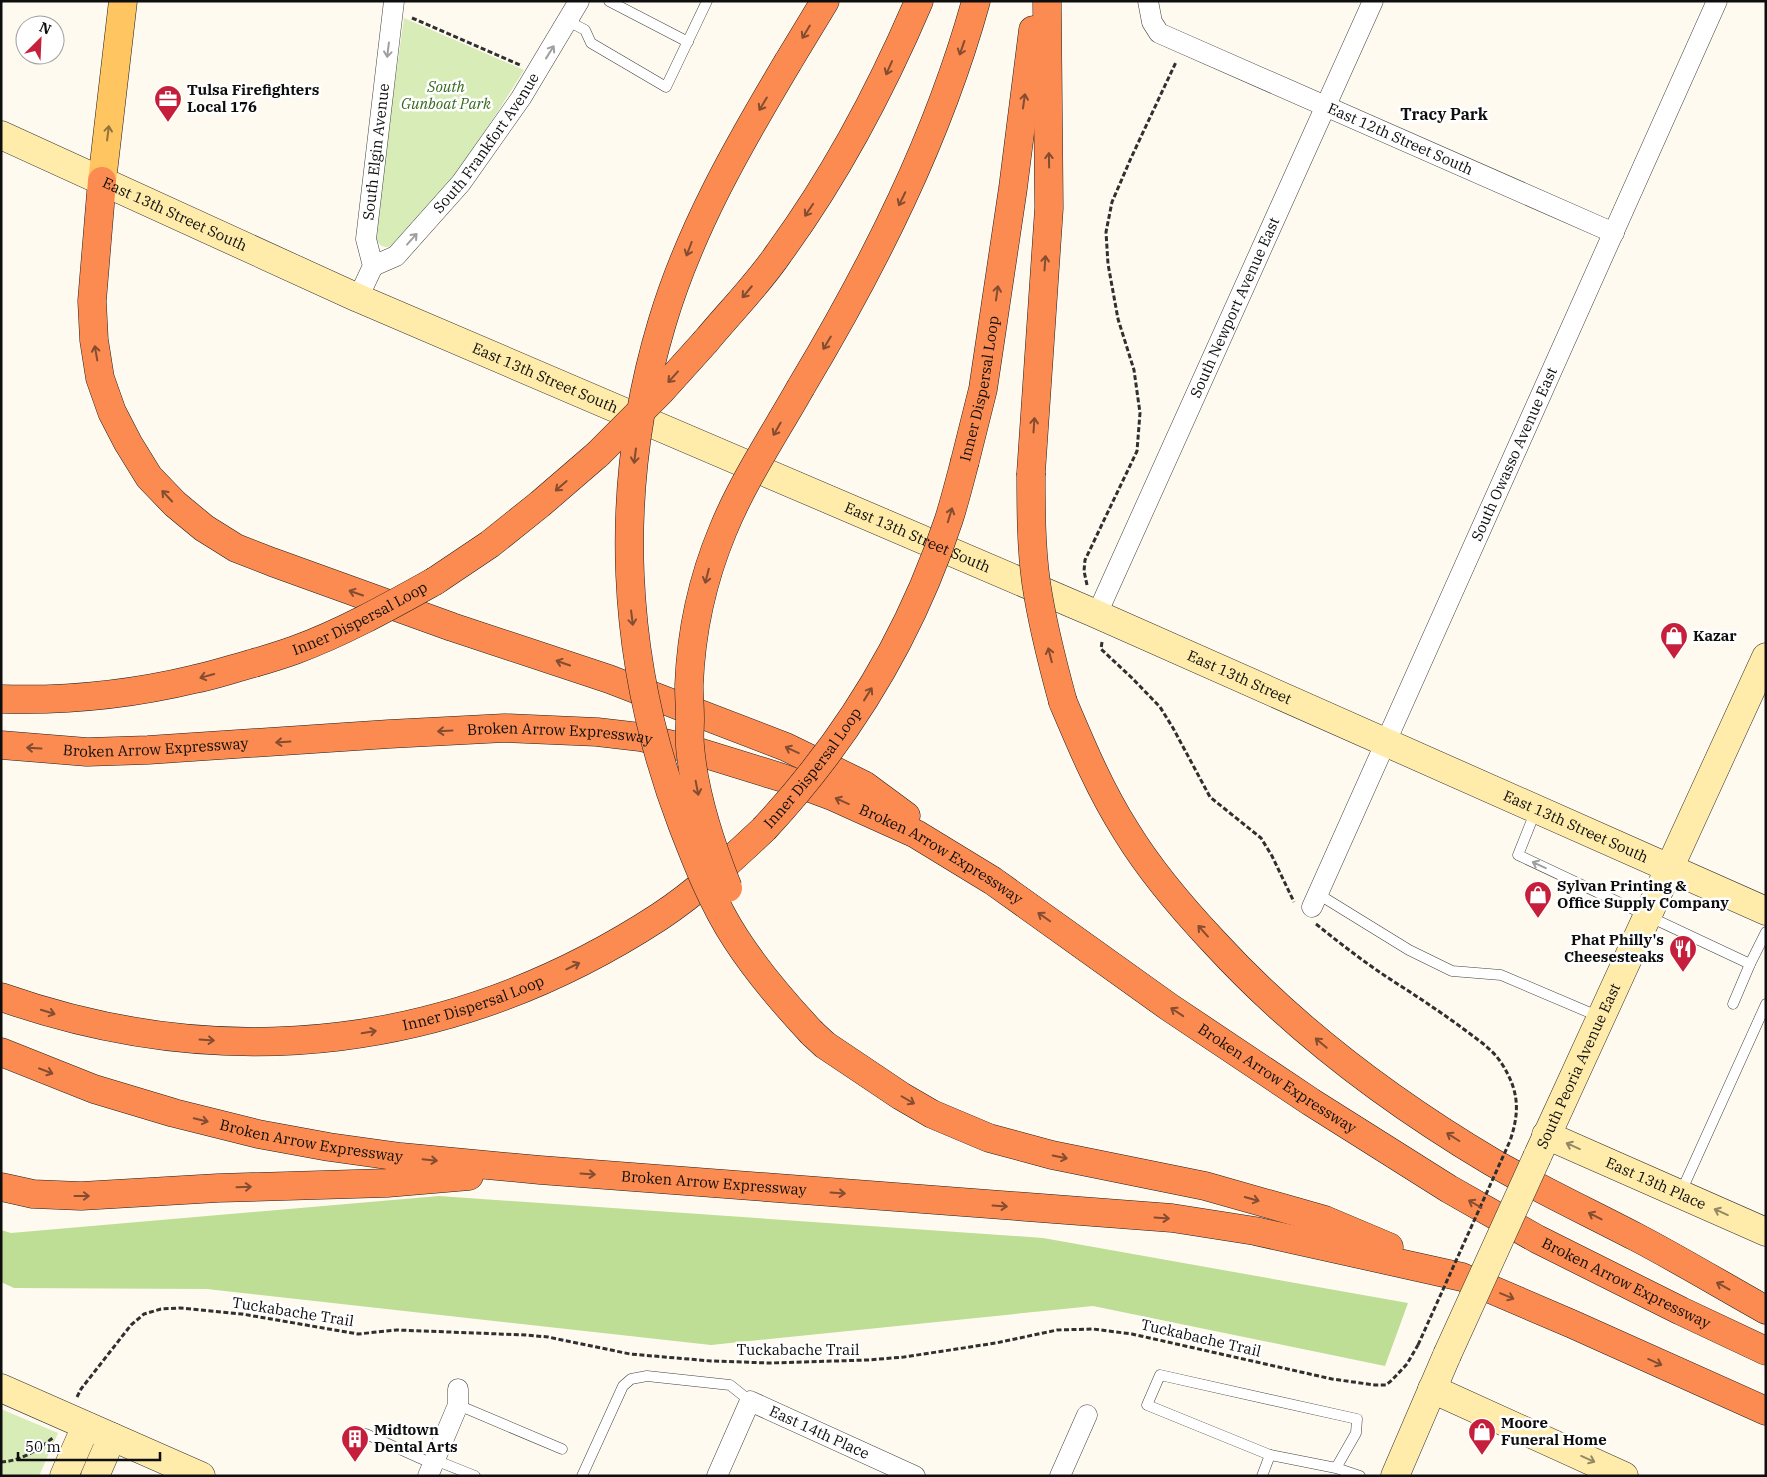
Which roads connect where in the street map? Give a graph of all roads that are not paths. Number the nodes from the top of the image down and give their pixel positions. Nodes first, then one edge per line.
1 (123, 1) edge
2 (579, 1) edge
3 (609, 1) edge
4 (707, 1) edge
5 (825, 1) edge
6 (976, 1) edge
7 (1037, 1) edge
8 (1047, 1) edge
9 (1148, 1) edge
10 (1373, 1) edge
11 (1717, 1) edge
12 (393, 5) edge
13 (915, 9) edge
14 (568, 21) junction
15 (688, 42) junction
16 (1326, 106) junction
17 (1, 135) edge
18 (102, 181) junction
19 (1614, 233) junction
20 (373, 266) junction
21 (358, 298) junction
22 (1096, 614) junction
23 (1766, 657) edge
24 (1, 699) edge
25 (1385, 743) junction
26 (1, 745) edge
27 (1536, 810) junction
28 (1669, 868) junction
29 (993, 881) junction
30 (1315, 900) joint
31 (1766, 911) edge
32 (1646, 916) junction
33 (1766, 932) edge
34 (1750, 964) junction
35 (1, 996) edge
36 (1733, 1004) dead end
37 (1766, 1004) edge
38 (1600, 1017) junction
39 (816, 1028) junction
40 (1, 1052) edge
41 (1541, 1146) junction
42 (540, 1170) junction
43 (1, 1187) edge
44 (1680, 1194) junction
45 (1766, 1232) edge
46 (1462, 1277) junction
47 (1766, 1310) edge
48 (1766, 1351) edge
49 (1, 1388) edge
50 (1432, 1389) junction
51 (458, 1397) joint
52 (750, 1401) junction
53 (1766, 1411) edge
54 (1087, 1415) dead end
55 (77, 1421) junction
56 (366, 1434) dead end
57 (112, 1437) junction
58 (562, 1449) dead end
59 (1270, 1456) junction
60 (432, 1466) edge
61 (1336, 1468) junction
62 (892, 1471) edge
63 (64, 1476) edge
64 (95, 1476) edge
65 (201, 1476) edge
66 (475, 1476) edge
67 (582, 1476) edge
68 (717, 1476) edge
69 (915, 1476) edge
70 (1060, 1476) edge
71 (1262, 1476) edge
72 (1360, 1476) edge
73 (1395, 1476) edge
74 (1624, 1476) edge

18 -> 1 main road
2 - 14 street, South Frankfort Avenue
3 - 15 lane
4 - 15 lane
5 -> 39 highway, bridge
6 -> 39 highway, bridge
35 -> 7 highway, Inner Dispersal Loop, bridge
47 -> 8 highway, bridge
9 - 16 street, East 12th Street South
10 - 16 street, South Newport Avenue East
11 - 19 street, South Owasso Avenue East
12 -> 20 street, South Elgin Avenue
13 -> 24 highway, Inner Dispersal Loop, bridge
14 - 15 lane
20 -> 14 street, South Frankfort Avenue
16 - 19 street, East 12th Street South
16 - 22 street, South Newport Avenue East
17 - 18 street, East 13th Street South
18 - 21 street, East 13th Street South
29 -> 18 highway
19 - 25 street, South Owasso Avenue East
20 - 21 street
21 - 22 street, East 13th Street South
22 - 25 street, East 13th Street
23 - 28 street, South Peoria Avenue East
25 - 27 street, East 13th Street South
25 - 30 street, South Owasso Avenue East
29 -> 26 highway, Broken Arrow Expressway
27 - 28 street, East 13th Street South
32 -> 27 lane
28 - 31 street, East 13th Street South
28 - 32 street, South Peoria Avenue East
48 -> 29 highway, Broken Arrow Expressway
30 - 38 lane
32 - 34 lane
32 - 38 street, South Peoria Avenue East
33 - 34 lane
34 - 36 lane
37 - 44 lane
38 - 41 street, South Peoria Avenue East
39 -> 46 highway
40 -> 42 highway, Broken Arrow Expressway
44 -> 41 street, East 13th Place
41 - 50 street, South Peoria Avenue East, bridge
43 -> 42 highway
42 -> 46 highway, Broken Arrow Expressway
45 -> 44 street, East 13th Place
46 -> 53 highway, Broken Arrow Expressway
49 - 55 street
50 - 73 street, South Peoria Avenue East
50 -> 74 street
51 - 58 lane
51 - 60 street
52 - 62 street, East 14th Place
52 - 67 lane
52 - 68 street
54 - 70 street
55 - 57 street
55 - 63 street
56 - 60 lane
57 - 64 street
57 - 65 street
59 - 61 lane
59 - 61 lane
59 - 71 lane
60 - 66 lane
61 - 72 lane
62 - 69 street, East 14th Place

